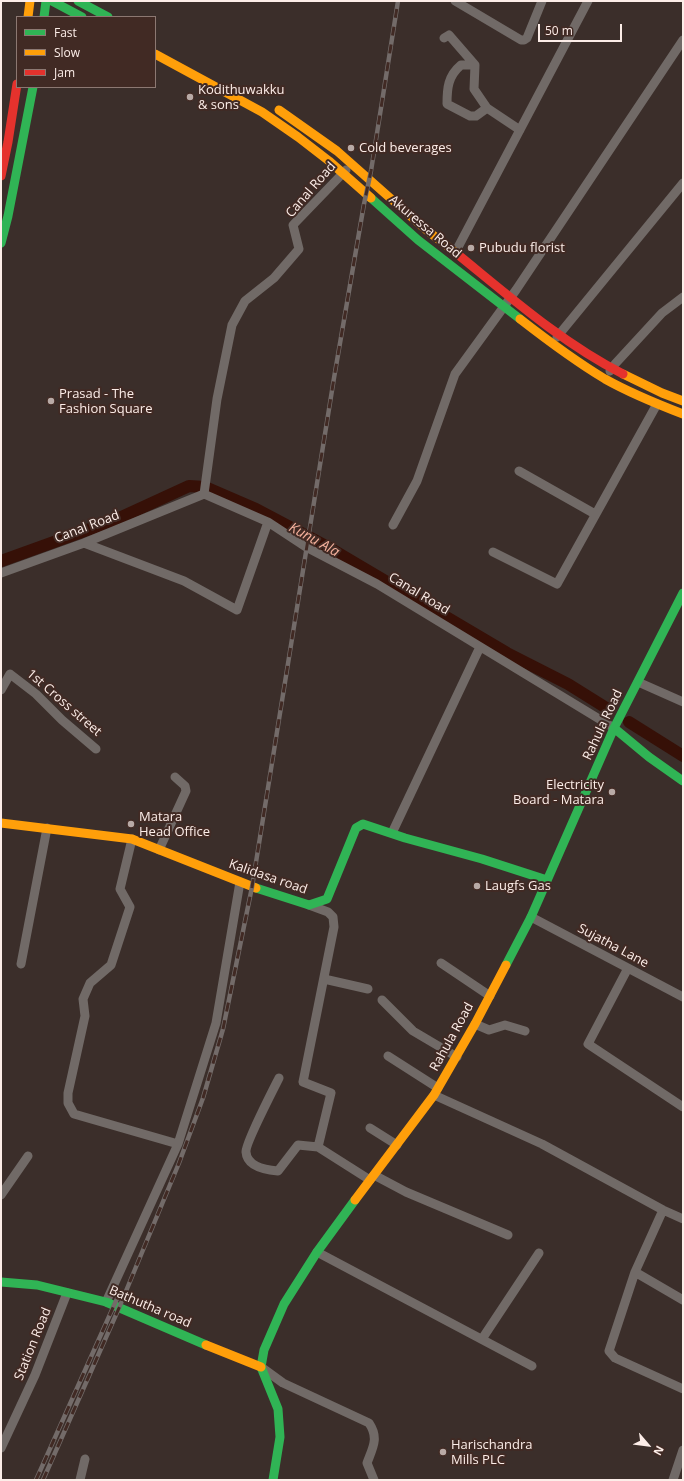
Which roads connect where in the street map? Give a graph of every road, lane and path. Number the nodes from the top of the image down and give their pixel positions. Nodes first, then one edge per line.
1 (30, 1) edge
2 (46, 1) edge
3 (52, 1) edge
4 (78, 1) edge
5 (455, 1) edge
6 (588, 1) edge
7 (541, 2) edge
8 (466, 4) edge
9 (28, 16) edge
10 (44, 16) edge
11 (77, 16) edge
12 (106, 16) edge
13 (444, 38) dead end
14 (683, 40) edge
15 (156, 54) edge
16 (475, 65) junction
17 (16, 88) edge
18 (33, 88) edge
19 (269, 103) dead end
20 (487, 108) junction
21 (520, 130) junction
22 (352, 163) junction
23 (342, 174) junction
24 (1, 176) edge
25 (683, 183) edge
26 (5, 216) edge
27 (1, 243) edge
28 (456, 252) junction
29 (512, 296) junction
30 (683, 297) edge
31 (504, 307) junction
32 (559, 334) junction
33 (552, 344) junction
34 (612, 368) junction
35 (606, 379) junction
36 (683, 401) edge
37 (657, 404) junction
38 (683, 414) edge
39 (519, 471) dead end
40 (204, 494) junction
41 (595, 514) junction
42 (268, 522) junction
43 (393, 525) dead end
44 (84, 543) junction
45 (493, 552) dead end
46 (1, 573) edge
47 (683, 593) edge
48 (480, 647) junction
49 (638, 682) junction
50 (1, 690) edge
51 (683, 702) edge
52 (614, 728) junction
53 (96, 749) dead end
54 (175, 777) dead end
55 (683, 781) edge
56 (1, 823) edge
57 (47, 828) junction
58 (392, 832) junction
59 (132, 839) junction
60 (159, 850) junction
61 (547, 880) junction
62 (240, 882) junction
63 (309, 905) junction
64 (531, 917) junction
65 (441, 963) dead end
66 (21, 964) dead end
67 (628, 968) junction
68 (324, 979) junction
69 (368, 989) dead end
70 (490, 996) junction
71 (683, 997) edge
72 (382, 1000) dead end
73 (475, 1024) junction
74 (525, 1031) dead end
75 (388, 1056) dead end
76 (457, 1057) junction
77 (279, 1078) dead end
78 (436, 1092) junction
79 (683, 1107) edge
80 (370, 1128) dead end
81 (178, 1144) junction
82 (397, 1145) junction
83 (318, 1147) junction
84 (28, 1156) dead end
85 (372, 1177) junction
86 (1, 1195) edge
87 (663, 1210) junction
88 (683, 1219) edge
89 (508, 1235) dead end
90 (317, 1252) junction
91 (539, 1253) dead end
92 (635, 1272) junction
93 (1, 1282) edge
94 (67, 1293) junction
95 (683, 1300) edge
96 (106, 1302) junction
97 (482, 1339) junction
98 (532, 1366) dead end
99 (261, 1367) junction
100 (683, 1389) edge
101 (1, 1448) edge
102 (683, 1450) edge
103 (84, 1459) dead end
104 (80, 1480) edge
105 (273, 1480) edge
106 (374, 1480) edge
107 (673, 1480) edge

1 - 9 main road
2 - 10 main road
3 - 11 main road
4 - 12 main road
5 - 8 street
6 - 21 street
7 - 8 street
13 - 16 street
14 - 29 street
15 - 23 main road, Akuressa Road
16 - 20 street
16 - 20 street
17 - 24 main road
18 - 26 main road
19 - 22 main road, Akuressa Road
20 - 21 street
21 - 28 street
22 - 23 street, Canal Road
22 - 28 main road, Akuressa Road
23 - 31 main road, Akuressa Road
23 - 40 street, Canal Road
25 - 32 street
26 - 27 main road
28 - 29 main road, Akuressa Road
29 - 31 street
29 - 32 main road, Akuressa Road
30 - 34 street
31 - 33 main road, Akuressa Road
31 - 43 street
32 - 33 street
32 - 34 main road, Akuressa Road
33 - 35 main road, Akuressa Road
34 - 35 street
34 - 36 main road, Akuressa Road
35 - 37 main road, Akuressa Road
37 - 38 main road, Akuressa Road
37 - 41 street
39 - 41 street
40 - 42 street, Canal Road
40 - 44 street, Canal Road
41 - 45 street
42 - 44 street
42 - 48 street, Canal Road
44 - 46 street, Canal Road
47 - 49 main road, Rahula Road
48 - 52 street, Canal Road
48 - 58 street
49 - 51 street
49 - 52 main road, Rahula Road
50 - 53 street, 1st Cross street
52 - 55 main road
52 - 61 main road, Rahula Road
54 - 60 street
56 - 57 main road, Kalidasa road
57 - 59 main road, Kalidasa road
57 - 66 street
58 - 61 main road, Kalidasa road
58 - 63 main road, Kalidasa road
59 - 60 main road, Kalidasa road
59 - 81 street
60 - 62 main road, Kalidasa road
61 - 64 main road, Rahula Road
62 - 63 main road, Kalidasa road
62 - 81 street
63 - 68 street
64 - 67 street, Sujatha Lane
64 - 70 main road, Rahula Road
65 - 70 street
67 - 71 street, Sujatha Lane
67 - 79 street
68 - 69 street
68 - 83 street
70 - 73 main road, Rahula Road
72 - 76 street
73 - 74 street
73 - 76 main road, Rahula Road
75 - 78 street
76 - 78 main road, Rahula Road
77 - 83 street
78 - 82 main road, Rahula Road
78 - 87 street
80 - 82 street
81 - 96 street
82 - 85 main road, Rahula Road
83 - 85 street
84 - 86 street
85 - 89 street
85 - 90 main road, Rahula Road
87 - 88 street
87 - 92 street
90 - 97 street
90 - 99 main road, Rahula Road
91 - 97 street
92 - 95 street
92 - 100 street
93 - 94 main road, Bathutha road
94 - 96 main road, Bathutha road
94 - 101 street, Station Road
96 - 99 main road, Bathutha road
97 - 98 street
99 - 105 main road
99 - 106 street
102 - 107 street
103 - 104 street

